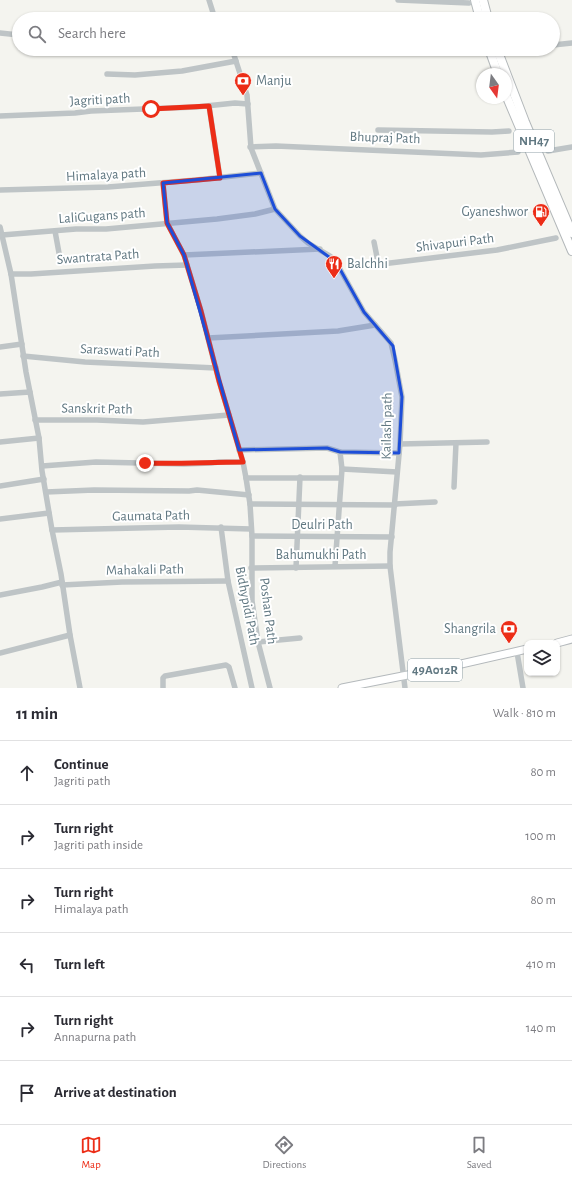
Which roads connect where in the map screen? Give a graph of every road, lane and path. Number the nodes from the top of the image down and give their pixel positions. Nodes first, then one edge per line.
1 (209, 0) edge
2 (398, 0) edge
3 (483, 0) edge
4 (472, 1) edge
5 (213, 12) edge
6 (477, 12) edge
7 (486, 12) edge
8 (0, 33) edge
9 (12, 34) edge
10 (572, 43) edge
11 (560, 44) edge
12 (234, 56) edge
13 (494, 56) edge
14 (496, 56) edge
15 (236, 62) junction
16 (497, 68) edge
17 (107, 74) dead end
18 (248, 104) junction
19 (510, 104) edge
20 (209, 106) junction
21 (0, 116) edge
22 (378, 130) dead end
23 (509, 131) dead end
24 (250, 147) junction
25 (572, 147) edge
26 (548, 151) dead end
27 (518, 152) dead end
28 (261, 173) junction
29 (220, 178) junction
30 (163, 183) junction
31 (0, 190) edge
32 (275, 209) junction
33 (167, 223) junction
34 (0, 227) edge
35 (55, 231) junction
36 (572, 233) edge
37 (2, 235) junction
38 (556, 238) dead end
39 (374, 242) dead end
40 (320, 249) junction
41 (572, 251) edge
42 (59, 253) dead end
43 (184, 255) junction
44 (0, 258) edge
45 (7, 258) junction
46 (187, 265) junction
47 (11, 274) junction
48 (375, 325) junction
49 (208, 338) junction
50 (22, 344) junction
51 (0, 347) edge
52 (23, 356) junction
53 (216, 368) junction
54 (30, 392) junction
55 (0, 394) edge
56 (229, 415) junction
57 (35, 420) junction
58 (39, 438) junction
59 (0, 442) edge
60 (487, 442) dead end
61 (456, 443) junction
62 (400, 444) junction
63 (239, 450) junction
64 (340, 452) junction
65 (399, 453) junction
66 (243, 462) junction
67 (42, 466) junction
68 (342, 469) junction
69 (397, 472) junction
70 (246, 478) junction
71 (300, 478) junction
72 (341, 478) junction
73 (44, 479) junction
74 (0, 486) edge
75 (454, 487) dead end
76 (46, 492) junction
77 (249, 495) junction
78 (435, 502) dead end
79 (250, 504) junction
80 (298, 504) junction
81 (395, 504) junction
82 (339, 505) junction
83 (49, 513) junction
84 (0, 519) edge
85 (221, 527) junction
86 (251, 529) junction
87 (52, 530) junction
88 (252, 536) junction
89 (337, 536) junction
90 (297, 537) junction
91 (392, 537) junction
92 (335, 566) junction
93 (390, 566) junction
94 (251, 568) junction
95 (296, 568) junction
96 (228, 581) junction
97 (62, 584) junction
98 (0, 595) edge
99 (70, 635) junction
100 (300, 638) dead end
101 (572, 639) edge
102 (258, 642) junction
103 (560, 642) edge
104 (524, 650) edge
105 (517, 652) junction
106 (0, 653) edge
107 (403, 676) junction
108 (80, 688) edge
109 (163, 688) edge
110 (235, 688) edge
111 (252, 688) edge
112 (270, 688) edge
113 (342, 688) edge
114 (405, 688) edge
115 (523, 688) edge

1 - 5 street
2 - 4 street
3 - 7 highway
4 - 6 highway
8 - 9 street
10 - 11 street
12 - 15 street, Kailash path
13 - 16 highway
14 - 36 highway, NH47
15 - 17 street
15 - 18 street, Kailash path
18 - 20 street, Jagriti path
18 - 24 street, Kailash path
19 - 41 highway, NH47
20 - 21 street, Jagriti path
20 - 29 street
22 - 23 street
24 - 27 street, Bhupraj Path
24 - 28 street, Kailash path
25 - 26 street
28 - 29 street, Himalaya path
28 - 32 street, Kailash path
29 - 30 street, Himalaya path
30 - 31 street, Himalaya path
30 - 33 street
32 - 33 street, LaliGugans path
32 - 40 street, Kailash path
33 - 35 street, LaliGugans path
33 - 43 street, Poshan Path
34 - 37 street
35 - 37 street, LaliGugans path
35 - 42 street
37 - 45 street
38 - 39 street, Shivapuri Path
40 - 43 street
40 - 48 street, Kailash path
43 - 46 street, Poshan Path
44 - 45 street
45 - 47 street
46 - 47 street, Swantrata Path
46 - 49 street, Poshan Path
47 - 50 street
48 - 49 street
48 - 62 street, Kailash path
49 - 53 street, Poshan Path
50 - 51 street
50 - 52 street
52 - 53 street, Saraswati Path
52 - 54 street
53 - 56 street, Poshan Path
54 - 55 street
54 - 57 street
56 - 57 street, Sanskrit Path
56 - 63 street, Poshan Path
57 - 58 street
58 - 59 street
58 - 67 street
60 - 61 street
61 - 62 street
61 - 75 street
62 - 65 street, Kailash path
63 - 64 street
63 - 66 street, Poshan Path
64 - 65 street
64 - 68 street
65 - 69 street, Kailash path
66 - 67 street
66 - 70 street, Poshan Path
67 - 73 street
68 - 69 street
68 - 72 street
69 - 81 street, Kailash path
70 - 71 street
70 - 77 street, Poshan Path
71 - 72 street
71 - 80 street
72 - 82 street
73 - 74 street
73 - 76 street
76 - 77 street
76 - 83 street
77 - 79 street, Poshan Path
78 - 81 street
79 - 80 street
79 - 86 street, Poshan Path
80 - 82 street
80 - 90 street
81 - 82 street
81 - 91 street, Kailash path
82 - 89 street
83 - 84 street
83 - 87 street
85 - 86 street, Gaumata Path
85 - 87 street, Gaumata Path
85 - 96 street, Bidhypidi Path
86 - 88 street, Poshan Path
87 - 97 street
88 - 90 street, Deulri Path
88 - 94 street, Poshan Path
89 - 90 street, Deulri Path
89 - 91 street, Deulri Path
89 - 92 street
90 - 95 street
91 - 93 street, Kailash path
92 - 93 street, Bahumukhi Path
92 - 95 street, Bahumukhi Path
93 - 107 street, Kailash path
94 - 95 street, Bahumukhi Path
94 - 102 street, Poshan Path
96 - 97 street, Mahakali Path
96 - 111 street, Bidhypidi Path
97 - 98 street, Mahakali Path
97 - 99 street
99 - 106 street
99 - 108 street
100 - 102 street
101 - 103 main road
102 - 112 street, Poshan Path
104 - 105 main road, 49A012R
105 - 107 main road, 49A012R
105 - 115 street
107 - 113 main road, 49A012R
107 - 114 street, Kailash path
109 - 110 street

